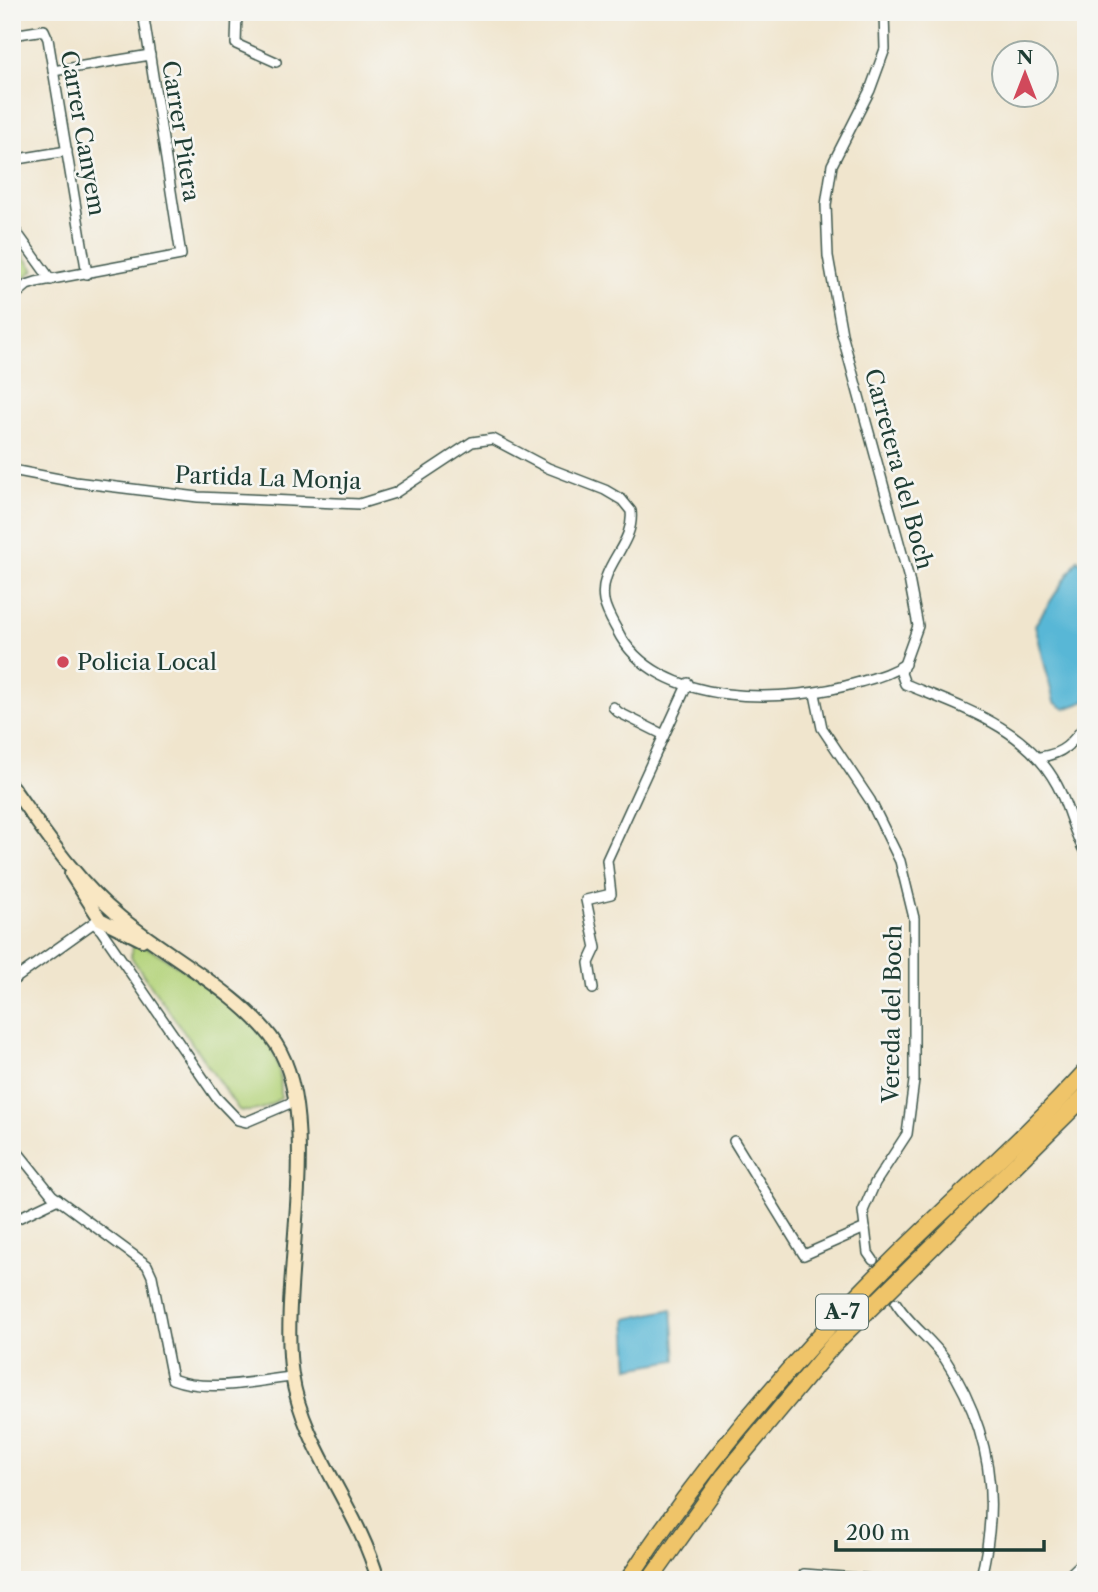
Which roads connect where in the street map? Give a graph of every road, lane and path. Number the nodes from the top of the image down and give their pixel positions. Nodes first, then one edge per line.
1 (143, 12) edge
2 (237, 12) edge
3 (884, 12) edge
4 (12, 35) edge
5 (150, 55) junction
6 (276, 62) dead end
7 (53, 71) junction
8 (66, 150) junction
9 (12, 160) edge
10 (12, 226) edge
11 (88, 274) junction
12 (51, 280) junction
13 (12, 298) edge
14 (12, 470) edge
15 (905, 664) junction
16 (688, 683) junction
17 (815, 694) junction
18 (613, 707) dead end
19 (1086, 724) edge
20 (664, 735) junction
21 (1040, 757) junction
22 (12, 787) edge
23 (1086, 854) edge
24 (63, 858) junction
25 (118, 915) junction
26 (97, 921) junction
27 (159, 948) junction
28 (12, 981) edge
29 (593, 989) dead end
30 (1086, 1071) edge
31 (1086, 1095) edge
32 (295, 1101) junction
33 (734, 1141) dead end
34 (12, 1145) edge
35 (58, 1199) junction
36 (12, 1221) edge
37 (865, 1228) junction
38 (873, 1260) dead end
39 (896, 1303) dead end
40 (292, 1377) junction
41 (1086, 1559) edge
42 (378, 1580) edge
43 (628, 1580) edge
44 (650, 1580) edge
45 (803, 1580) edge
46 (883, 1580) edge
47 (980, 1580) edge
48 (1064, 1580) edge

1 - 5 street, Carrer Pitera
2 - 6 street
3 - 15 street, Carretera del Boch
4 - 7 street, Carrer Canyem
5 - 7 street
5 - 11 street, Carrer Pitera
7 - 8 street, Carrer Canyem
8 - 9 street
8 - 11 street, Carrer Canyem
10 - 12 street
11 - 12 street
12 - 13 street
14 - 16 street, Partida La Monja
15 - 17 street
15 - 21 street
16 - 17 street
16 - 20 street
17 - 37 street, Vereda del Boch
18 - 20 street
19 - 21 street
20 - 29 street
21 - 23 street
22 - 24 street
24 - 25 street
24 - 26 street
25 - 26 street
25 - 27 street
26 - 27 street
26 - 28 street
26 - 32 street
27 - 32 street
30 - 43 highway, A-7
31 - 44 highway, A-7
32 - 40 street
33 - 37 street
34 - 35 street
35 - 36 street
35 - 40 street
37 - 38 street, Vereda del Boch
39 - 47 street
40 - 42 street
41 - 48 street
45 - 46 street

